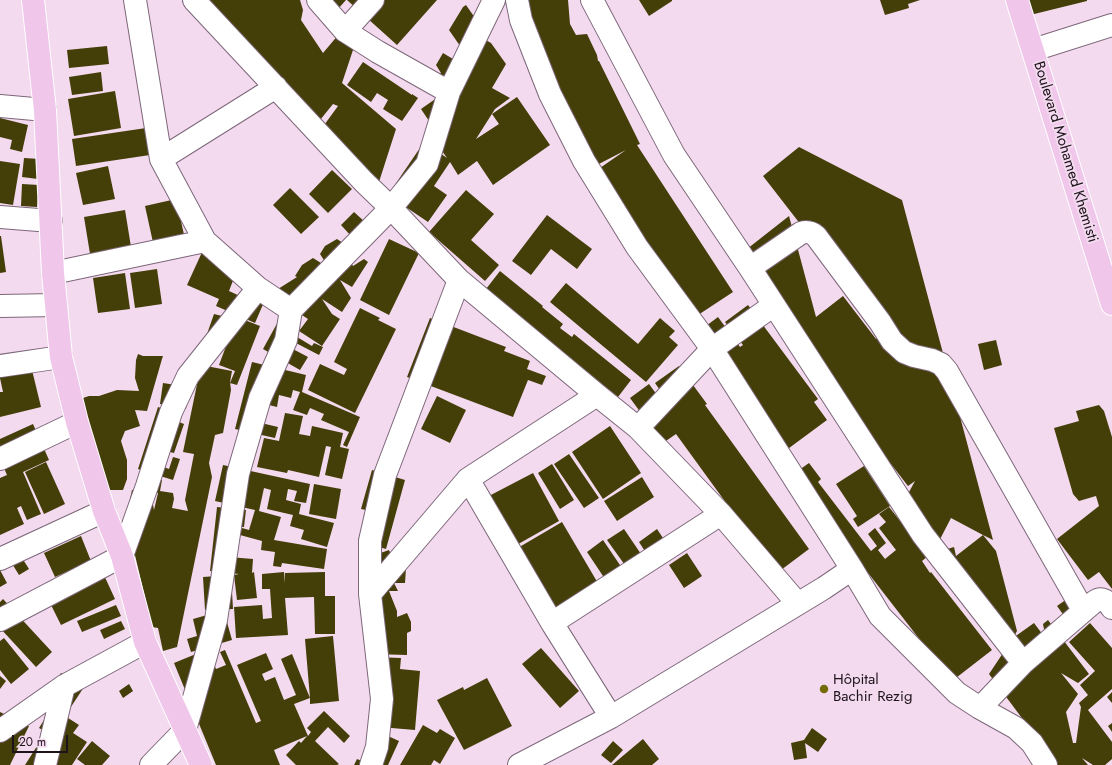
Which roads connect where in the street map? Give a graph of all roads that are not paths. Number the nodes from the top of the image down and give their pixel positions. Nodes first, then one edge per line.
1 (33, 0) edge
2 (135, 0) edge
3 (194, 0) edge
4 (318, 0) edge
5 (373, 0) edge
6 (494, 0) edge
7 (517, 0) edge
8 (592, 0) edge
9 (1017, 0) edge
10 (1112, 25) edge
11 (345, 31) junction
12 (1033, 50) junction
13 (276, 87) junction
14 (449, 92) junction
15 (0, 106) edge
16 (45, 110) junction
17 (161, 159) junction
18 (391, 208) junction
19 (0, 217) edge
20 (51, 221) junction
21 (204, 240) junction
22 (750, 268) junction
23 (54, 273) junction
24 (459, 280) junction
25 (258, 288) junction
26 (1112, 304) edge
27 (56, 305) junction
28 (774, 305) junction
29 (0, 306) edge
30 (291, 310) junction
31 (712, 349) junction
32 (61, 357) junction
33 (0, 366) edge
34 (597, 395) junction
35 (77, 422) junction
36 (638, 428) junction
37 (0, 459) edge
38 (468, 479) junction
39 (104, 511) junction
40 (721, 514) junction
41 (122, 556) junction
42 (0, 559) edge
43 (852, 569) junction
44 (370, 594) junction
45 (798, 604) junction
46 (1112, 608) edge
47 (1083, 610) junction
48 (0, 620) edge
49 (552, 623) junction
50 (145, 642) junction
51 (1023, 662) junction
52 (64, 686) junction
53 (980, 708) junction
54 (611, 717) junction
55 (184, 730) junction
56 (0, 731) edge
57 (45, 765) edge
58 (151, 765) edge
59 (201, 765) edge
60 (371, 765) edge
61 (518, 765) edge
62 (1046, 765) edge

1 - 16 main road
2 - 17 street
3 - 13 street
4 - 11 street
5 - 11 street
6 - 14 street
7 - 31 street
8 - 22 street
9 - 12 main road, Boulevard Mohamed Khemisti
10 - 12 street
11 - 14 street
12 - 26 main road, Boulevard Mohamed Khemisti
13 - 17 street
13 - 18 street
14 - 18 street
15 - 16 street
16 - 20 main road
17 - 21 street
18 - 24 street
18 - 30 street
19 - 20 street
20 - 23 main road
21 - 23 street
21 - 25 street
22 - 28 street
22 - 47 street
23 - 27 main road
24 - 34 street
24 - 44 street
25 - 30 street
25 - 41 street
27 - 29 street
27 - 32 main road
28 - 31 street
28 - 51 street
30 - 55 street
31 - 36 street
31 - 43 street
32 - 33 street
32 - 35 main road
34 - 36 street
34 - 38 street
35 - 37 street
35 - 39 main road
36 - 40 street
38 - 44 street
38 - 49 street
39 - 41 main road
39 - 42 street
40 - 45 street
40 - 49 street
41 - 48 street
41 - 50 main road
43 - 45 street
43 - 53 street
44 - 60 street
45 - 54 street
46 - 47 street
47 - 51 street
49 - 54 street
50 - 52 street
50 - 55 main road
51 - 53 street
52 - 56 street
52 - 57 street
53 - 62 street
54 - 61 street
55 - 58 street
55 - 59 main road

